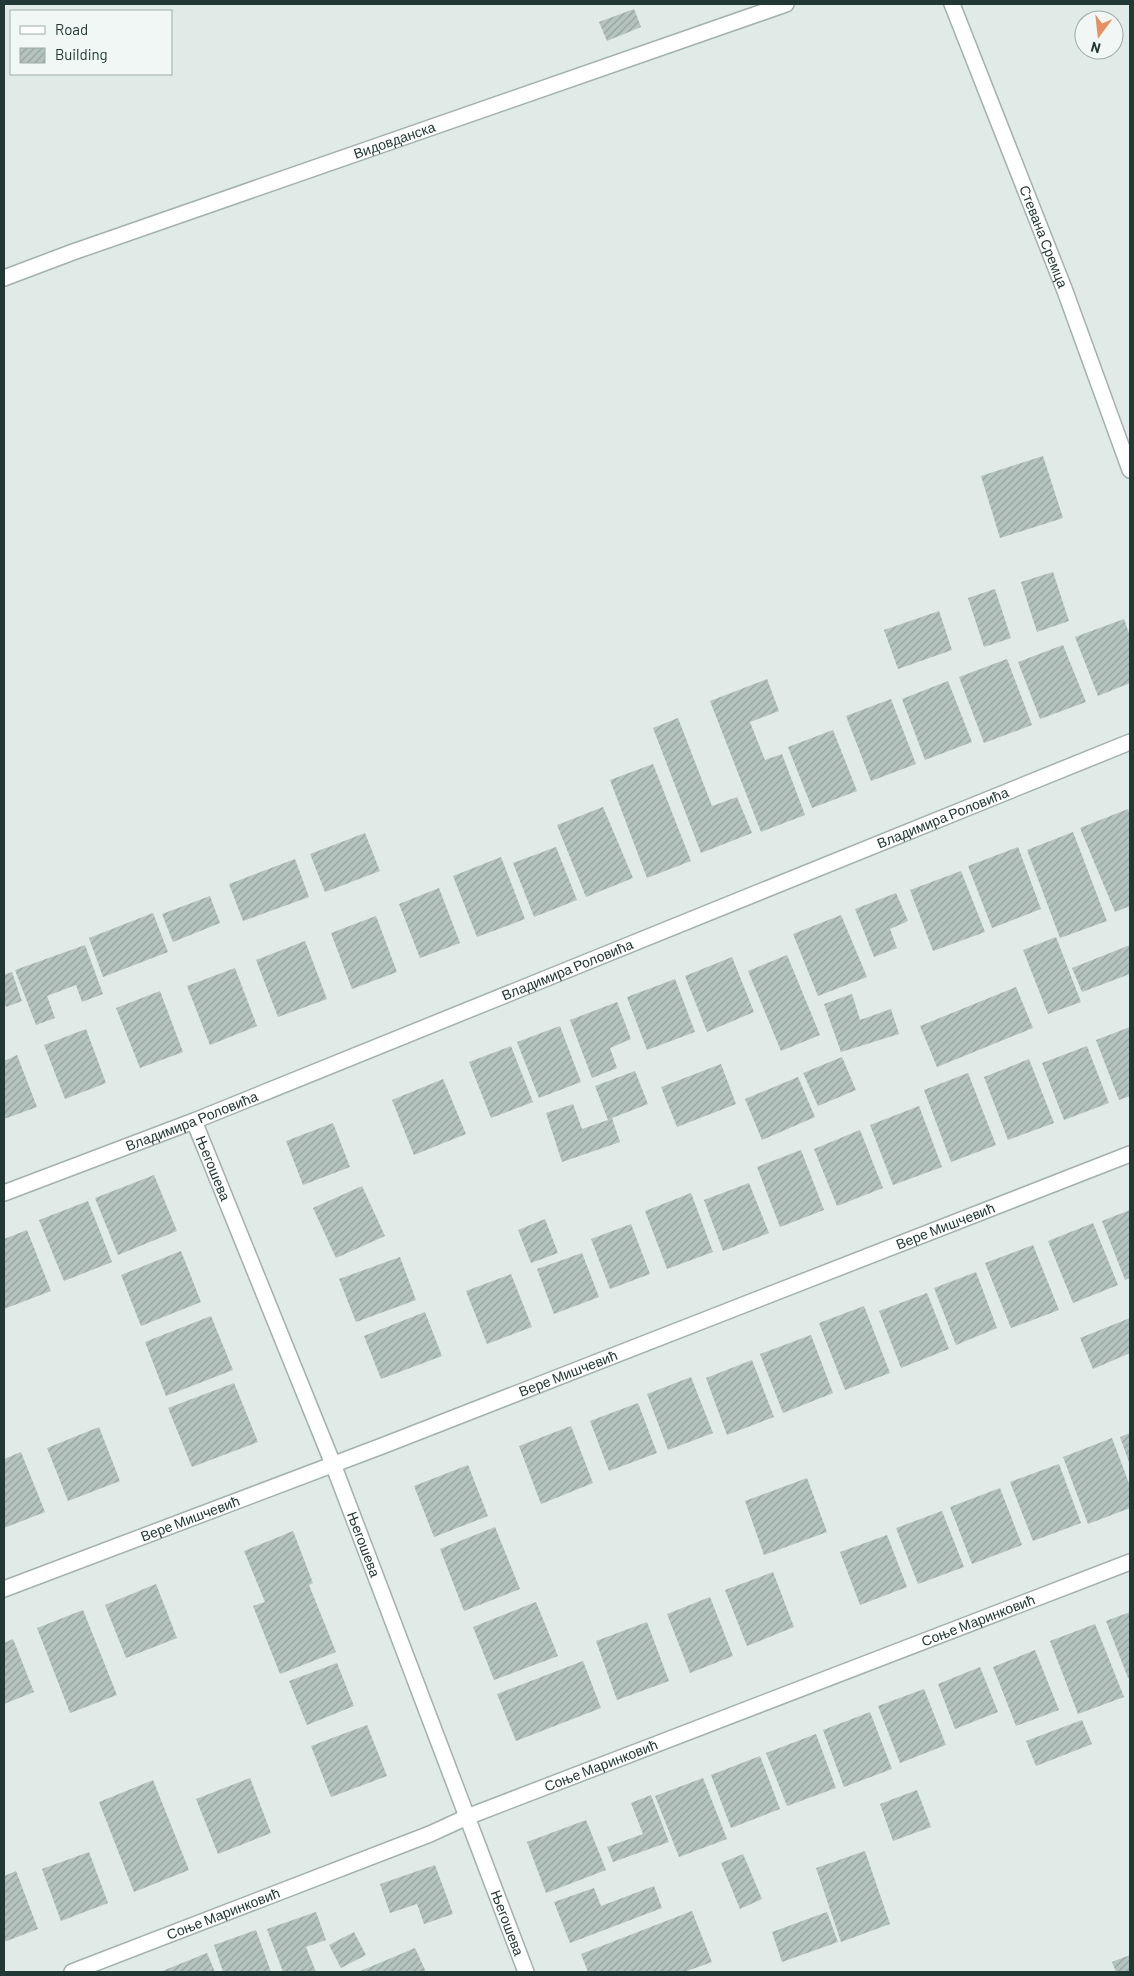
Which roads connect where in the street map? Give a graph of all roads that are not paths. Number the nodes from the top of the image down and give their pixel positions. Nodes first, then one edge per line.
1 (786, 4) edge
2 (952, 4) edge
3 (4, 278) edge
4 (1130, 470) edge
5 (1130, 742) edge
6 (194, 1121) junction
7 (1130, 1154) edge
8 (4, 1193) edge
9 (333, 1464) junction
10 (1130, 1562) edge
11 (4, 1589) edge
12 (467, 1818) junction
13 (72, 1972) edge
14 (526, 1972) edge

1 - 3 street, Видовданска
2 - 4 street, Стевана Сремца
5 - 6 street, Владимира Роловића
6 - 8 street, Владимира Роловића
6 - 9 street, Његошева
7 - 9 street, Вере Мишчевић
9 - 11 street, Вере Мишчевић
9 - 12 street, Његошева
10 - 12 street, Соње Маринковић
12 - 13 street, Соње Маринковић
12 - 14 street, Његошева

